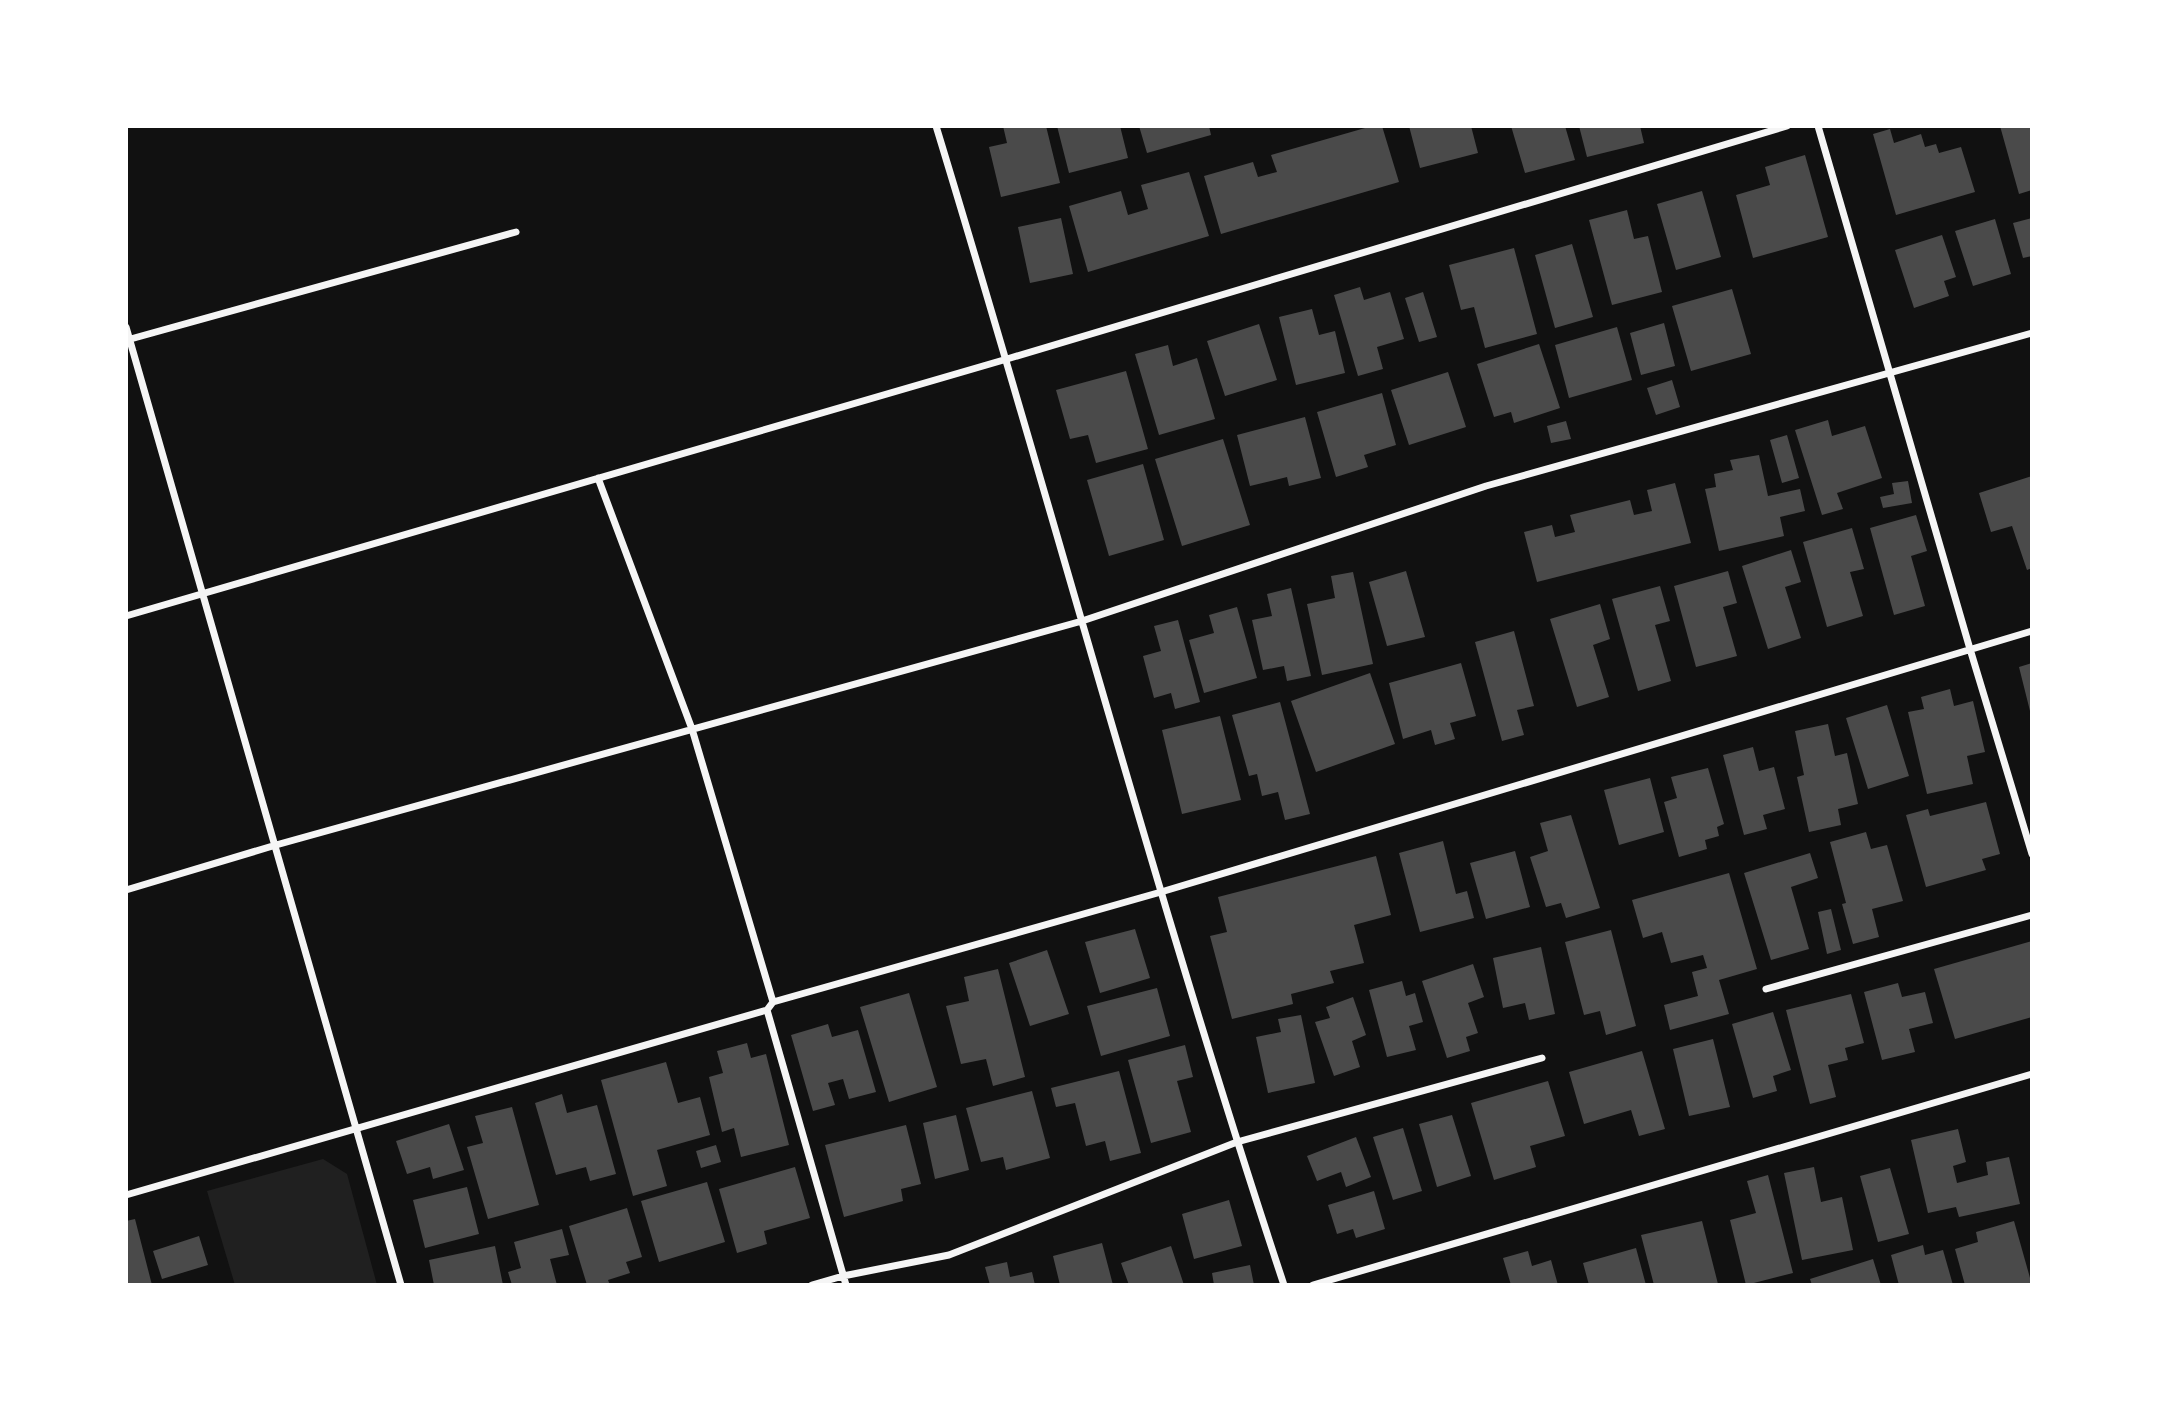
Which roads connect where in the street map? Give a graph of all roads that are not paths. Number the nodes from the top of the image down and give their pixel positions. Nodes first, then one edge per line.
1 (936, 126) edge
2 (1787, 126) edge
3 (1818, 126) edge
4 (516, 232) dead end
5 (126, 327) edge
6 (2032, 333) edge
7 (128, 340) edge
8 (1007, 359) junction
9 (1889, 371) junction
10 (598, 478) junction
11 (203, 594) junction
12 (126, 616) edge
13 (1082, 621) junction
14 (2032, 631) edge
15 (1969, 649) junction
16 (692, 729) junction
17 (276, 845) junction
18 (2032, 854) edge
19 (126, 890) edge
20 (1161, 892) junction
21 (2032, 915) edge
22 (1766, 989) dead end
23 (773, 1002) junction
24 (767, 1010) junction
25 (1542, 1058) dead end
26 (2032, 1074) edge
27 (355, 1130) junction
28 (1237, 1142) junction
29 (126, 1195) edge
30 (843, 1276) junction
31 (401, 1285) edge
32 (813, 1285) edge
33 (846, 1285) edge
34 (1284, 1285) edge
35 (1312, 1285) edge

1 - 8 street
2 - 8 street
3 - 9 street
4 - 7 street
5 - 7 street
6 - 9 street
7 - 11 street
8 - 10 street
8 - 13 street
9 - 13 street
9 - 15 street
10 - 11 street
10 - 16 street
11 - 12 street
11 - 17 street
13 - 16 street
13 - 20 street
14 - 15 street
15 - 18 street
15 - 20 street
16 - 17 street
16 - 23 street
17 - 19 street
17 - 27 street
20 - 23 street
20 - 28 street
21 - 22 street
23 - 24 street
24 - 27 street
24 - 30 street
25 - 28 street
26 - 35 street
27 - 29 street
27 - 31 street
28 - 30 street
28 - 34 street
30 - 32 street
30 - 33 street

